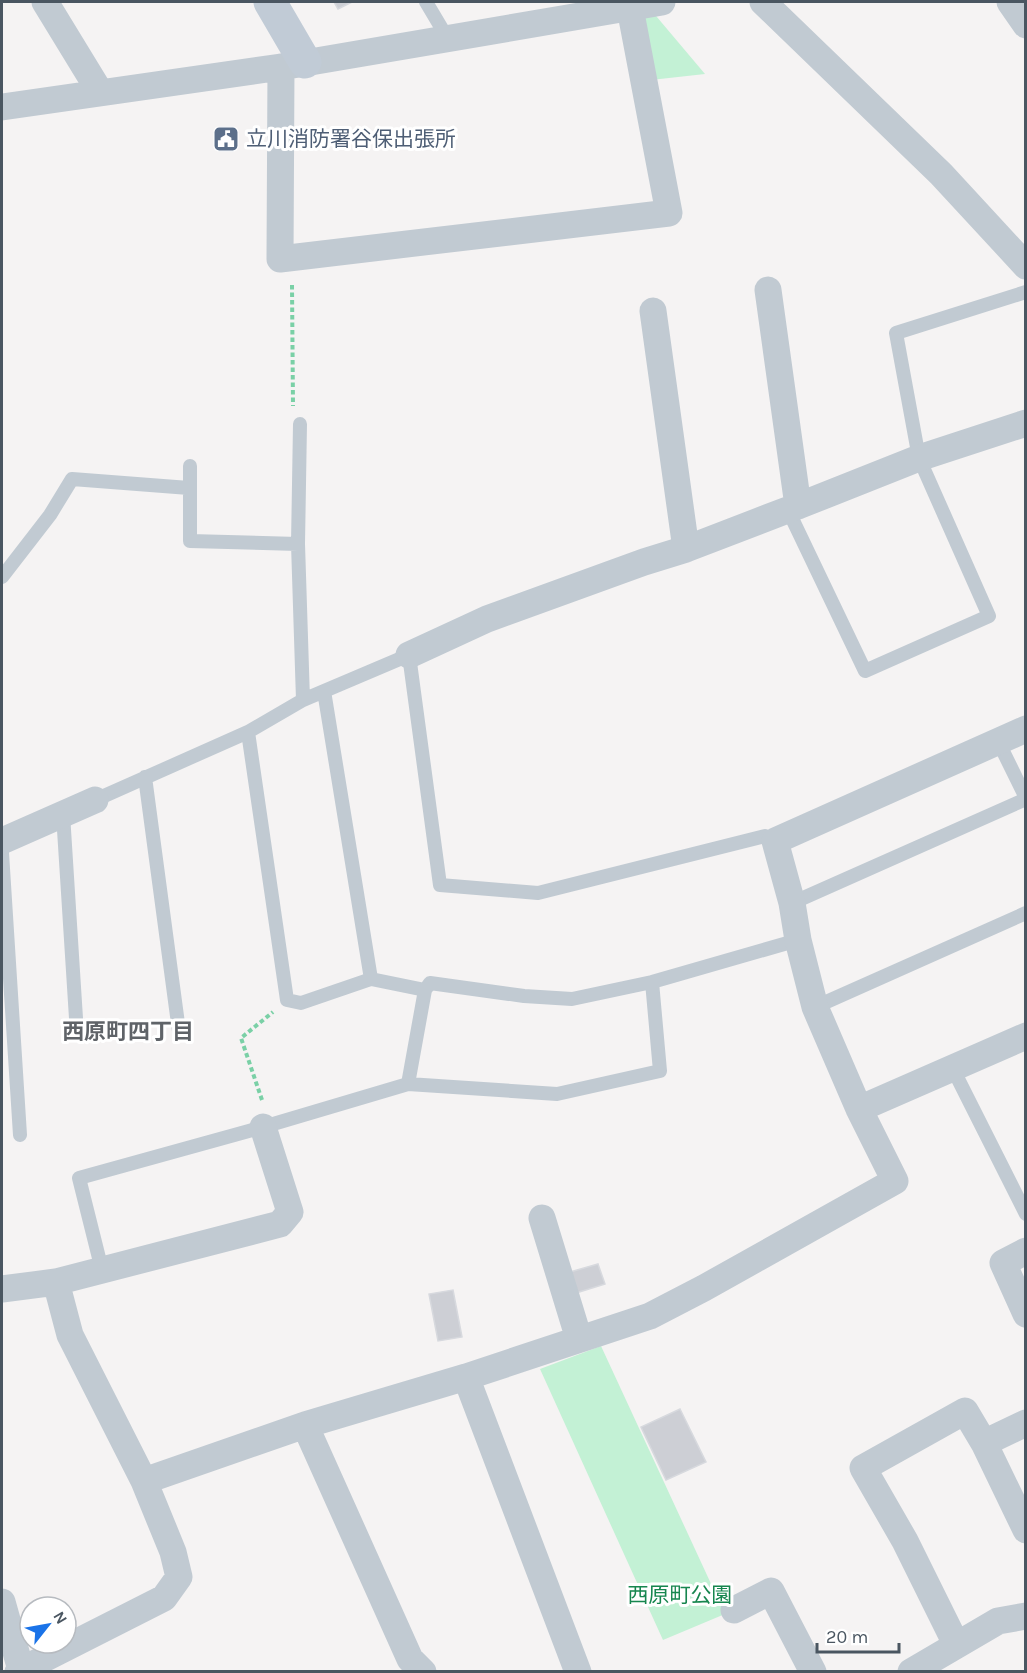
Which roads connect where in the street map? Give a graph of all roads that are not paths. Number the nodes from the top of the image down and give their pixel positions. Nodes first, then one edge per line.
1 (45, 2) edge
2 (270, 2) edge
3 (426, 2) edge
4 (662, 2) edge
5 (764, 2) edge
6 (1010, 2) edge
7 (593, 8) edge
8 (630, 8) junction
9 (1026, 26) edge
10 (448, 39) junction
11 (293, 64) junction
12 (100, 92) junction
13 (2, 107) edge
14 (1026, 267) edge
15 (768, 290) dead end
16 (1026, 292) edge
17 (653, 310) dead end
18 (1026, 423) edge
19 (300, 424) road end
20 (919, 458) junction
21 (190, 466) dead end
22 (189, 489) junction
23 (793, 508) junction
24 (298, 544) junction
25 (687, 549) junction
26 (2, 577) edge
27 (409, 655) junction
28 (324, 691) junction
29 (303, 700) junction
30 (1026, 729) edge
31 (248, 732) junction
32 (998, 741) junction
33 (144, 777) junction
34 (1026, 799) edge
35 (95, 800) joint
36 (63, 814) junction
37 (2, 841) edge
38 (775, 841) junction
39 (2, 853) edge
40 (792, 903) junction
41 (1026, 913) edge
42 (798, 940) junction
43 (371, 979) junction
44 (652, 982) junction
45 (425, 990) junction
46 (815, 1007) junction
47 (179, 1031) dead end
48 (77, 1034) dead end
49 (1026, 1036) edge
50 (953, 1069) junction
51 (408, 1084) junction
52 (859, 1109) junction
53 (267, 1126) junction
54 (20, 1135) dead end
55 (1026, 1214) edge
56 (542, 1218) dead end
57 (1026, 1251) edge
58 (102, 1270) junction
59 (56, 1282) junction
60 (2, 1290) edge
61 (1026, 1314) edge
62 (579, 1340) junction
63 (466, 1377) junction
64 (1026, 1423) edge
65 (305, 1425) junction
66 (984, 1443) junction
67 (144, 1481) junction
68 (1026, 1530) edge
69 (2, 1602) edge
70 (734, 1610) dead end
71 (1026, 1616) edge
72 (956, 1644) junction
73 (19, 1671) edge
74 (423, 1671) edge
75 (578, 1671) edge
76 (813, 1671) edge
77 (911, 1671) edge

1 - 12 street
2 - 11 street
3 - 10 lane
4 - 8 street
5 - 14 street
6 - 9 street
7 - 8 street
7 - 10 street
8 - 11 street
10 - 11 street
11 - 12 street
12 - 13 street
15 - 23 street
16 - 20 lane
17 - 25 street
18 - 20 street
19 - 24 lane
20 - 23 street
20 - 23 lane
21 - 22 lane
22 - 24 lane
22 - 26 lane
23 - 25 street
24 - 29 lane
25 - 27 street
27 - 28 lane
27 - 38 lane
28 - 29 lane
28 - 43 lane
29 - 31 lane
30 - 32 street
31 - 33 lane
31 - 43 lane
32 - 34 lane
32 - 38 street
33 - 35 lane
33 - 47 lane
34 - 40 lane
35 - 36 street
36 - 37 street
36 - 48 lane
38 - 40 street
39 - 54 lane
40 - 42 street
41 - 46 lane
42 - 44 lane
42 - 46 street
43 - 45 lane
44 - 45 lane
44 - 51 lane
45 - 51 lane
46 - 52 street
49 - 50 street
50 - 52 street
50 - 55 lane
51 - 53 lane
52 - 62 street
53 - 58 street
53 - 58 lane
56 - 62 street
57 - 61 street
58 - 59 street
59 - 60 street
59 - 67 street
62 - 63 street
63 - 65 street
63 - 75 street
64 - 66 street
65 - 67 street
65 - 74 street
66 - 68 street
66 - 72 street
67 - 73 street
69 - 73 street
70 - 76 street
71 - 72 street
72 - 77 street

